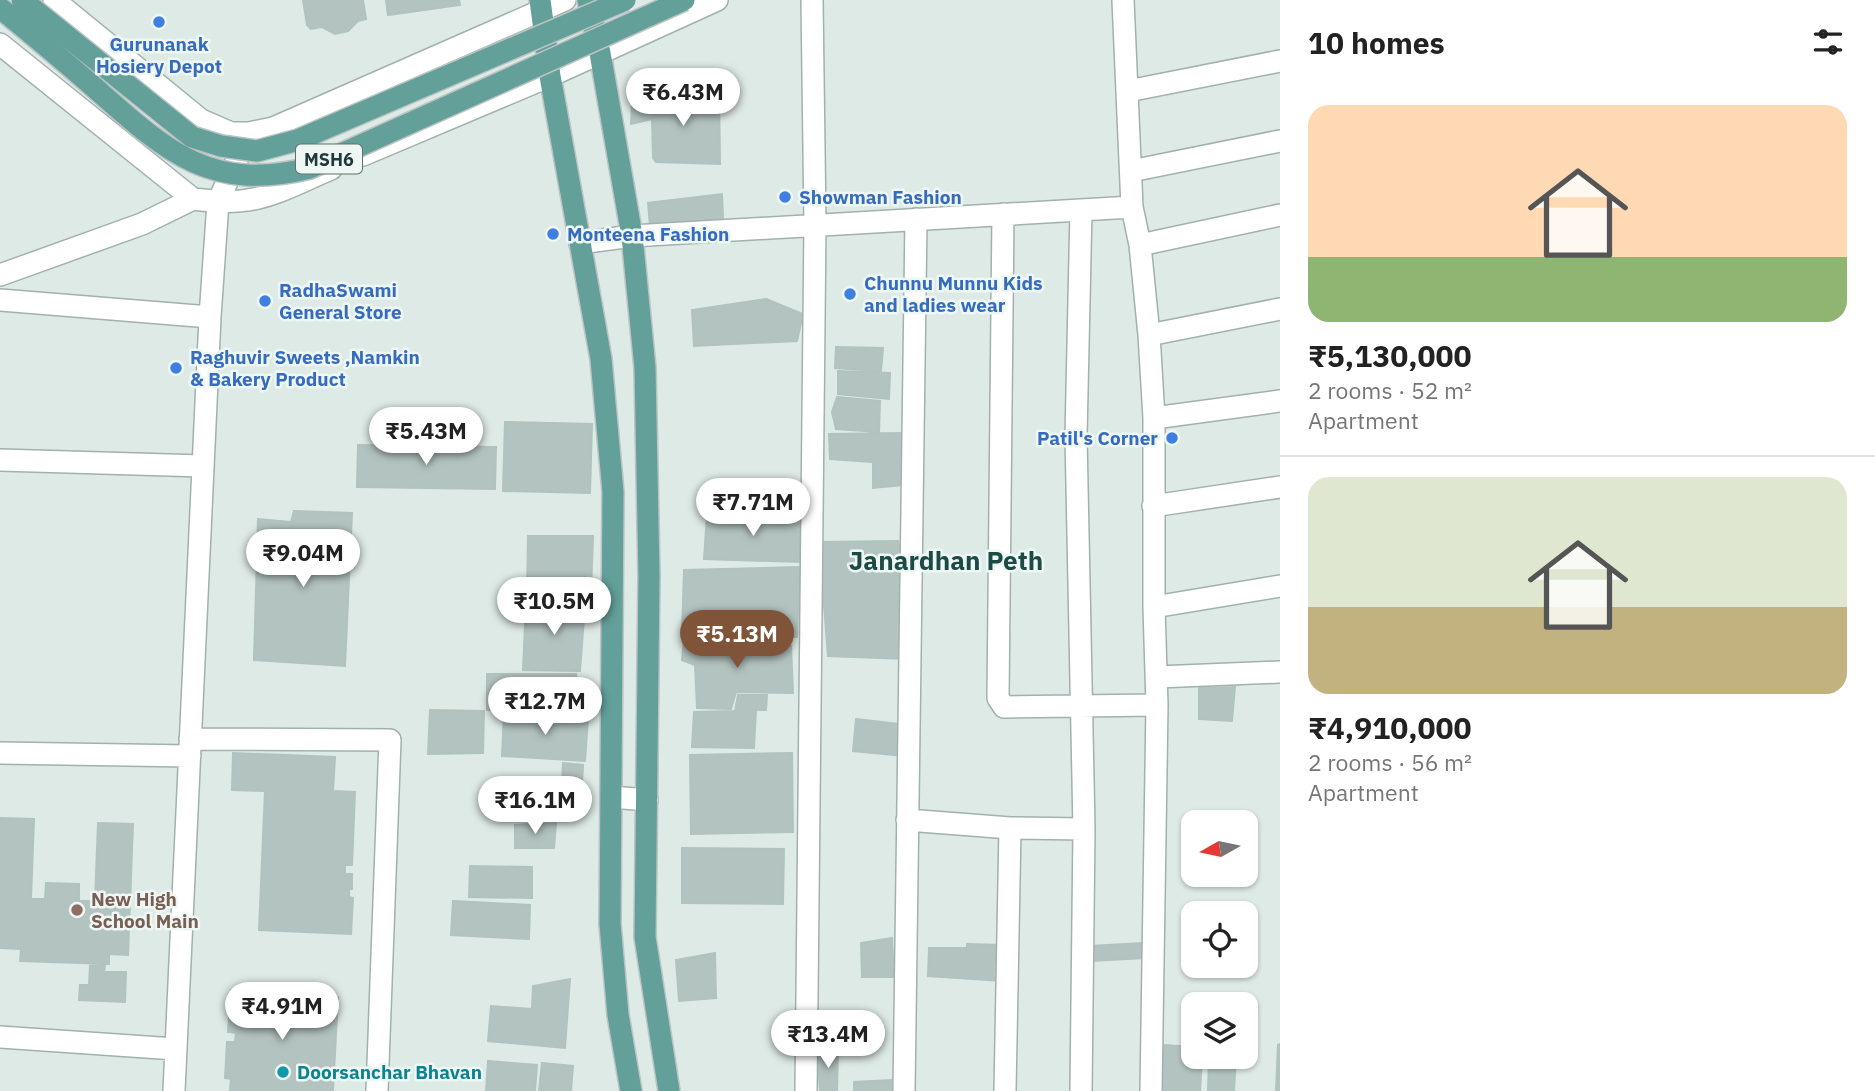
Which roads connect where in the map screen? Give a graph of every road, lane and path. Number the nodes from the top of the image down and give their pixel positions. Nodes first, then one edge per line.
1 (22, 0) edge
2 (54, 0) edge
3 (565, 0) edge
4 (588, 0) edge
5 (625, 0) edge
6 (684, 0) edge
7 (717, 0) edge
8 (812, 0) edge
9 (1125, 0) edge
10 (541, 5) edge
11 (0, 8) edge
12 (0, 44) edge
13 (600, 53) junction
14 (1280, 61) edge
15 (550, 76) junction
16 (1128, 90) junction
17 (249, 133) junction
18 (1280, 141) edge
19 (1130, 172) junction
20 (193, 199) junction
21 (218, 202) junction
22 (1132, 207) junction
23 (1081, 210) junction
24 (1003, 214) junction
25 (1280, 215) edge
26 (916, 219) junction
27 (815, 224) junction
28 (632, 236) junction
29 (580, 243) junction
30 (1140, 245) junction
31 (0, 275) edge
32 (0, 300) edge
33 (1280, 309) edge
34 (210, 317) junction
35 (1149, 335) junction
36 (1280, 401) edge
37 (1154, 418) junction
38 (0, 460) edge
39 (203, 466) junction
40 (1280, 487) edge
41 (1153, 506) junction
42 (1280, 586) edge
43 (1154, 607) junction
44 (1280, 672) edge
45 (1157, 677) junction
46 (1157, 705) junction
47 (1080, 706) junction
48 (190, 747) junction
49 (0, 752) edge
50 (612, 797) junction
51 (647, 800) junction
52 (907, 820) junction
53 (1010, 828) junction
54 (1084, 828) junction
55 (0, 1037) edge
56 (175, 1049) junction
57 (174, 1091) edge
58 (377, 1091) edge
59 (631, 1091) edge
60 (669, 1091) edge
61 (806, 1091) edge
62 (904, 1091) edge
63 (1005, 1091) edge
64 (1082, 1091) edge
65 (1151, 1091) edge

1 - 5 main road, bridge
2 - 17 street
3 - 10 street
4 - 13 main road
6 - 11 main road, MSH6, bridge
7 - 13 street
8 - 27 street
9 - 16 street
10 - 15 main road
10 - 17 street
12 - 20 street
13 - 15 street
13 - 28 main road
14 - 16 street
15 - 21 street
15 - 29 main road
16 - 19 street
17 - 21 street
18 - 19 street
19 - 22 street
20 - 21 street
20 - 31 street
21 - 34 street
22 - 23 street
22 - 30 street
23 - 24 street
23 - 47 street
24 - 26 street
24 - 47 street
25 - 30 street
26 - 27 street
26 - 52 street
27 - 28 street
27 - 61 street
28 - 29 street
28 - 51 main road
29 - 50 main road
30 - 35 street
32 - 34 street
33 - 35 street
34 - 39 street
35 - 37 street
36 - 37 street
37 - 41 street
38 - 39 street
39 - 48 street
40 - 41 street
41 - 43 street
42 - 43 street
43 - 45 street
44 - 45 street
45 - 46 street
46 - 47 street
46 - 65 street
47 - 54 street
48 - 49 street
48 - 56 street
48 - 58 street
50 - 51 street
50 - 59 main road
51 - 60 main road
52 - 53 street
52 - 62 street
53 - 54 street
53 - 63 street
54 - 64 street
55 - 56 street
56 - 57 street

